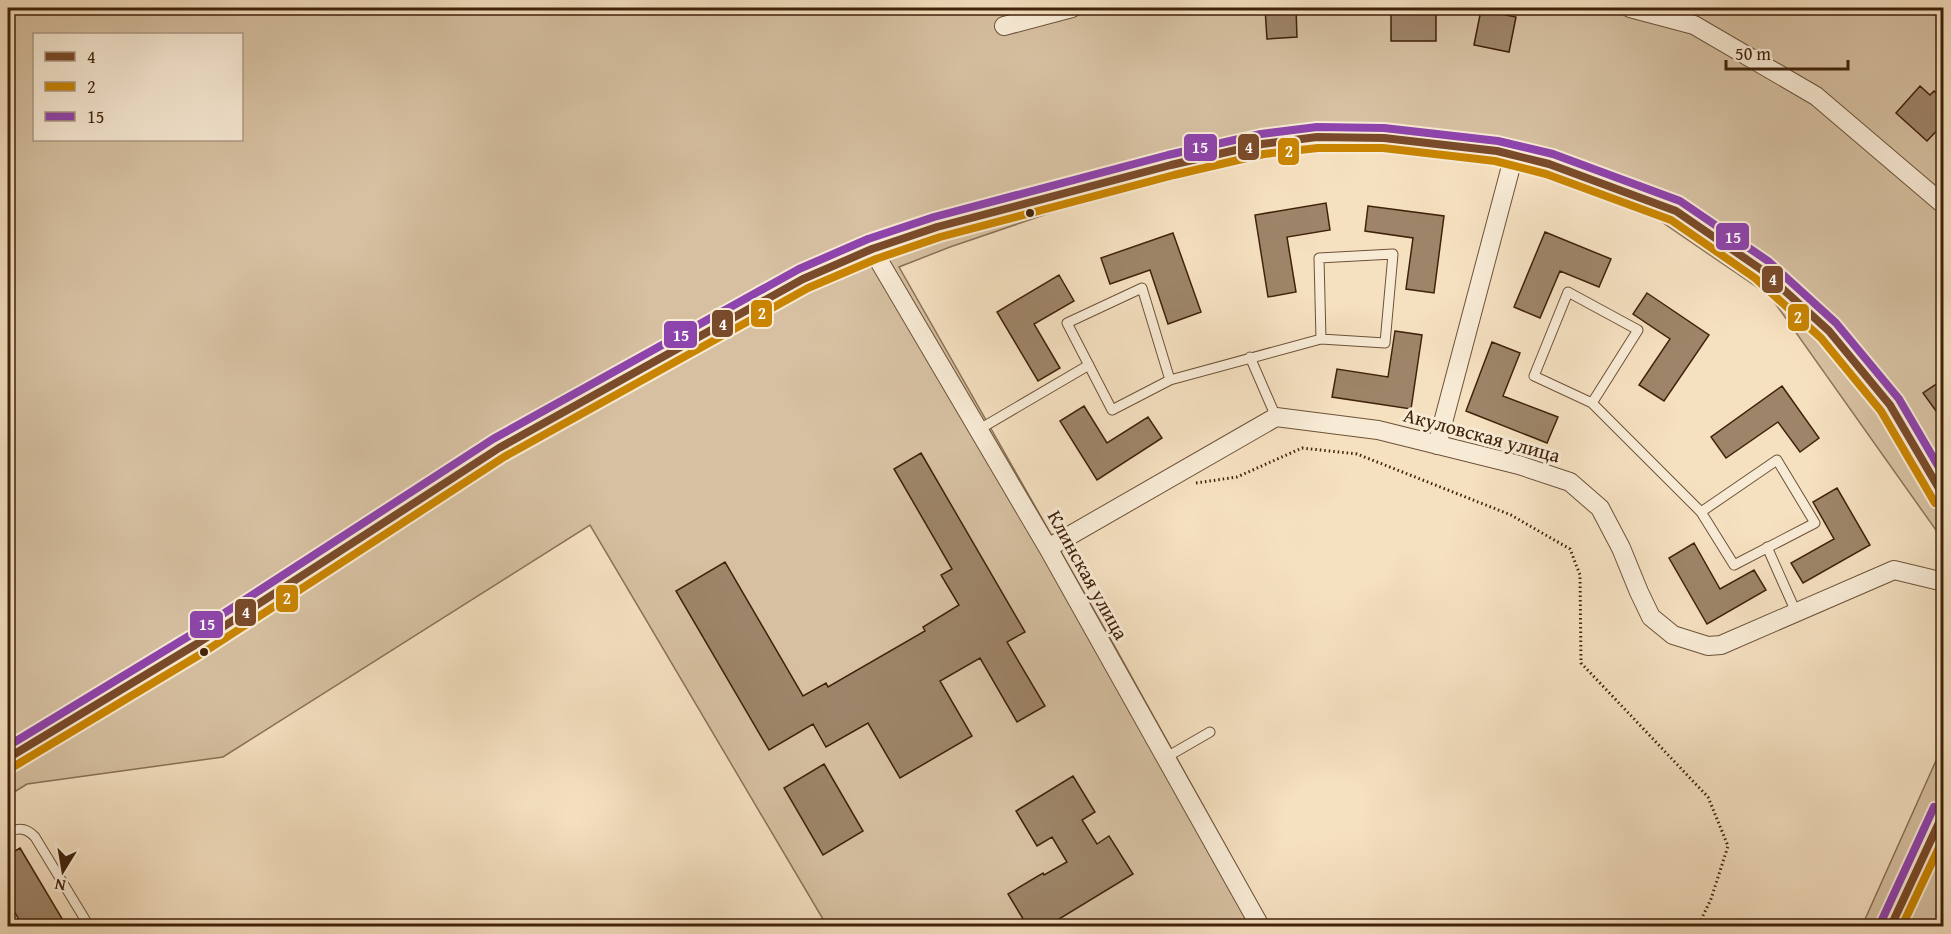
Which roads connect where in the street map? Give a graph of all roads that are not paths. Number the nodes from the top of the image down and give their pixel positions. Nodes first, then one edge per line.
1 (1072, 8) edge
2 (1630, 8) edge
3 (1004, 26) dead end
4 (1514, 155) junction
5 (1944, 205) edge
6 (872, 249) junction
7 (1321, 339) junction
8 (1250, 357) junction
9 (1089, 365) junction
10 (1170, 380) junction
11 (1592, 403) junction
12 (1276, 417) junction
13 (978, 429) junction
14 (1437, 445) junction
15 (1944, 498) edge
16 (1701, 512) junction
17 (1767, 547) junction
18 (1048, 548) junction
19 (1944, 582) edge
20 (1796, 612) junction
21 (1210, 732) dead end
22 (8, 758) edge
23 (1165, 758) junction
24 (1944, 811) edge
25 (8, 832) edge
26 (89, 927) edge
27 (1260, 927) edge
28 (1891, 927) edge

1 - 3 street
2 - 5 street
4 - 6 street
4 - 14 street
4 - 15 street
6 - 13 street, Клинская улица
6 - 22 street
7 - 7 lane
7 - 8 lane
8 - 10 lane
8 - 12 lane
9 - 10 lane
9 - 10 lane
9 - 13 lane
11 - 11 lane
11 - 16 lane
12 - 14 street, Акуловская улица
12 - 18 street
13 - 18 street, Клинская улица
14 - 20 street, Акуловская улица
16 - 17 lane
16 - 17 lane
17 - 20 lane
18 - 23 street, Клинская улица
19 - 20 street, Акуловская улица
21 - 23 lane
23 - 27 street, Клинская улица
24 - 28 street
25 - 26 lane

